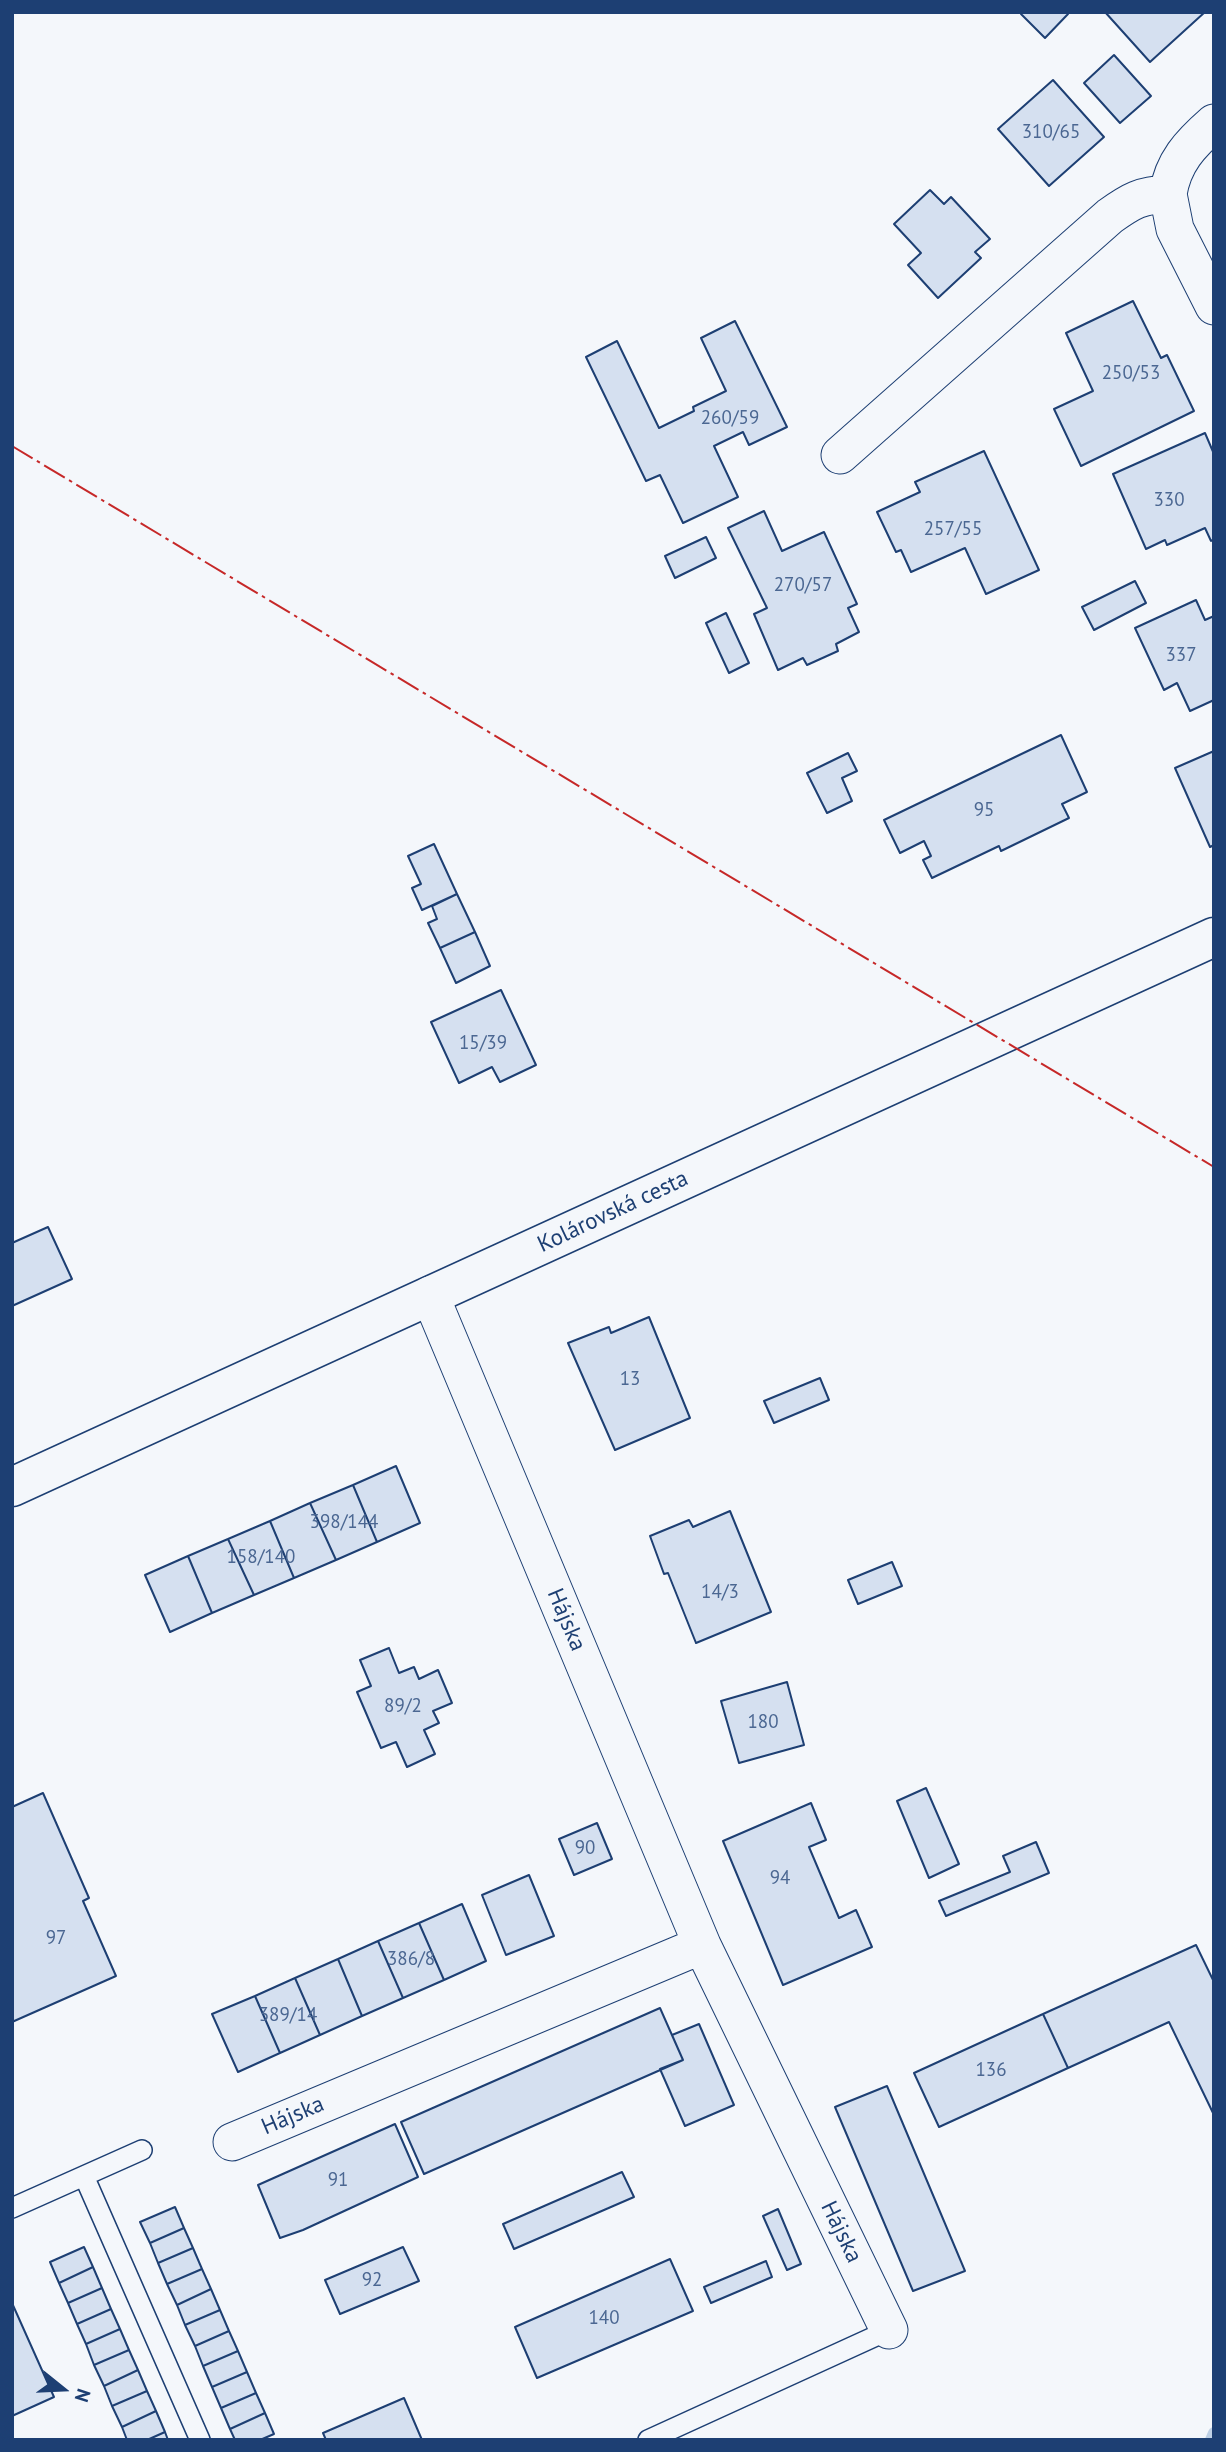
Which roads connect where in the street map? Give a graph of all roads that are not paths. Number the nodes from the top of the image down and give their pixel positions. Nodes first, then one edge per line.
1 (1214, 123) edge
2 (1168, 194) junction
3 (1214, 306) edge
4 (840, 455) dead end
5 (1214, 937) edge
6 (430, 1296) junction
7 (12, 1487) edge
8 (702, 1945) junction
9 (232, 2142) dead end
10 (142, 2150) dead end
11 (84, 2176) junction
12 (12, 2208) edge
13 (889, 2330) joint
14 (200, 2440) edge
15 (649, 2440) edge

1 - 2 street
2 - 3 street
2 - 4 street
5 - 6 main road, Kolárovská cesta
6 - 7 main road, Kolárovská cesta
6 - 8 street, Hájska
8 - 9 street, Hájska
8 - 13 street, Hájska
10 - 11 lane
11 - 12 lane
11 - 14 lane
13 - 15 lane

